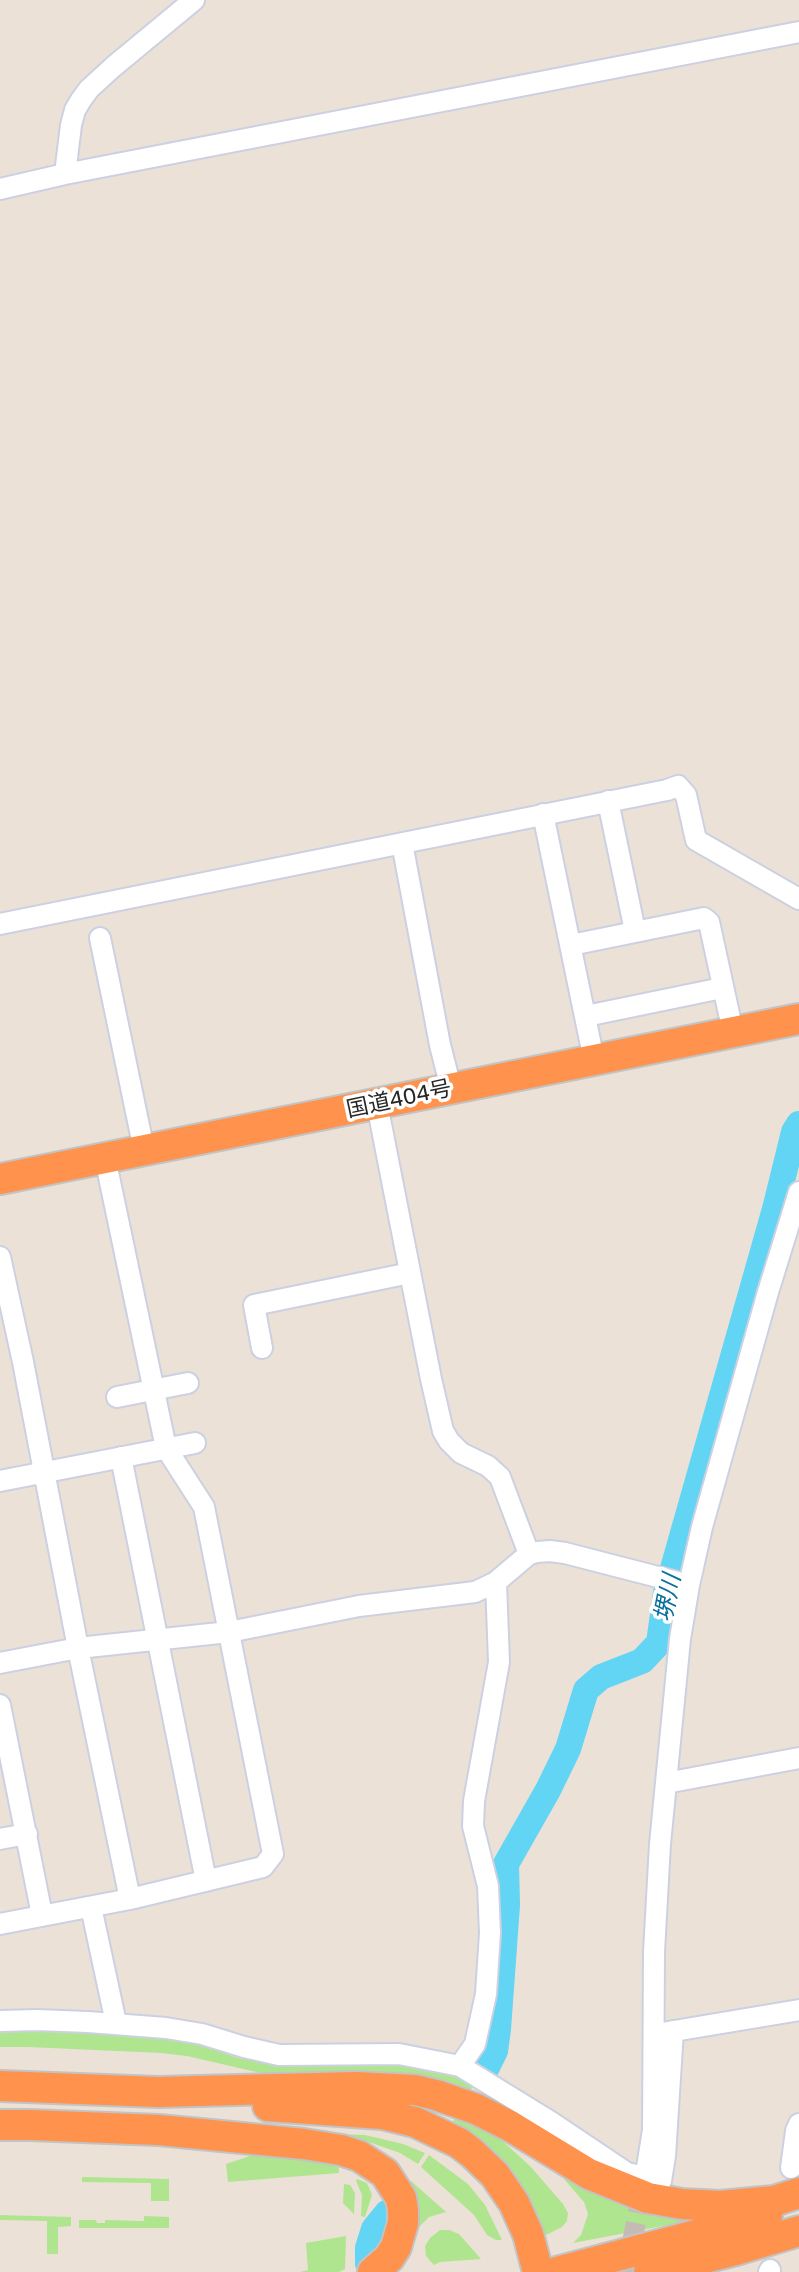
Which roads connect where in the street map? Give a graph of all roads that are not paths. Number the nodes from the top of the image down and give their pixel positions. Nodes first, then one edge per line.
1 (194, 0) edge
2 (799, 32) edge
3 (65, 174) junction
4 (0, 189) edge
5 (608, 801) junction
6 (543, 814) junction
7 (402, 843) junction
8 (799, 899) edge
9 (0, 924) edge
10 (635, 931) junction
11 (100, 938) dead end
12 (571, 945) junction
13 (722, 988) junction
14 (586, 1016) junction
15 (799, 1019) edge
16 (733, 1032) junction
17 (594, 1060) junction
18 (451, 1088) junction
19 (377, 1104) junction
20 (144, 1150) junction
21 (105, 1158) junction
22 (0, 1179) edge
23 (799, 1192) edge
24 (0, 1257) edge
25 (410, 1273) junction
26 (262, 1348) dead end
27 (188, 1383) dead end
28 (154, 1388) junction
29 (117, 1397) dead end
30 (195, 1443) dead end
31 (166, 1448) junction
32 (121, 1457) junction
33 (44, 1472) junction
34 (0, 1481) edge
35 (529, 1554) junction
36 (496, 1582) junction
37 (676, 1582) junction
38 (229, 1632) junction
39 (156, 1640) junction
40 (78, 1648) junction
41 (0, 1663) edge
42 (0, 1705) edge
43 (4, 1750) edge
44 (799, 1758) edge
45 (666, 1783) junction
46 (27, 1834) junction
47 (0, 1839) edge
48 (206, 1881) junction
49 (130, 1899) junction
50 (91, 1907) junction
51 (42, 1915) junction
52 (0, 1924) edge
53 (799, 2010) edge
54 (0, 2021) edge
55 (116, 2023) junction
56 (663, 2032) junction
57 (460, 2066) junction
58 (0, 2087) edge
59 (158, 2092) junction
60 (0, 2123) edge
61 (799, 2124) edge
62 (159, 2130) junction
63 (647, 2167) tunnel mouth
64 (795, 2181) edge
65 (799, 2208) edge
66 (799, 2231) edge
67 (518, 2236) junction
68 (373, 2272) edge
69 (519, 2272) edge
70 (538, 2272) edge
71 (557, 2272) edge
72 (651, 2272) edge

1 - 3 street
2 - 3 street
3 - 4 street
5 - 6 street
5 - 8 street
5 - 10 street
6 - 7 street
6 - 12 street
7 - 9 street
7 - 18 street
10 - 12 street
10 - 13 street
11 - 20 street
12 - 14 street
13 - 14 street
13 - 16 street
14 - 17 street
15 - 16 highway, 国道404号
16 - 17 highway, 国道404号
17 - 18 highway, 国道404号
18 - 19 highway, 国道404号
19 - 20 highway, 国道404号
19 - 25 street
20 - 21 highway, 国道404号
21 - 22 highway, 国道404号
21 - 28 street
23 - 37 street
24 - 33 street
25 - 26 street
25 - 35 street
27 - 28 street
28 - 29 street
28 - 31 street
30 - 31 street
31 - 32 street
31 - 38 street
32 - 33 street
32 - 39 street
33 - 34 street
33 - 40 street
35 - 36 street
35 - 37 street
36 - 38 street
36 - 57 street
37 - 45 street
38 - 39 street
38 - 48 street
39 - 40 street
39 - 48 street
40 - 41 street
40 - 49 street
42 - 43 street
43 - 46 street
44 - 45 street
45 - 56 street
46 - 47 street
46 - 51 street
48 - 49 street
49 - 50 street
50 - 51 street
50 - 55 street
51 - 52 street
53 - 56 street
54 - 55 street
55 - 57 street
56 - 57 street
56 - 63 street
58 - 59 highway
59 - 64 highway
59 - 67 highway
60 - 62 highway
61 - 64 street
62 - 67 highway
62 - 68 highway
65 - 71 highway
66 - 72 highway
67 - 69 highway
67 - 70 highway

